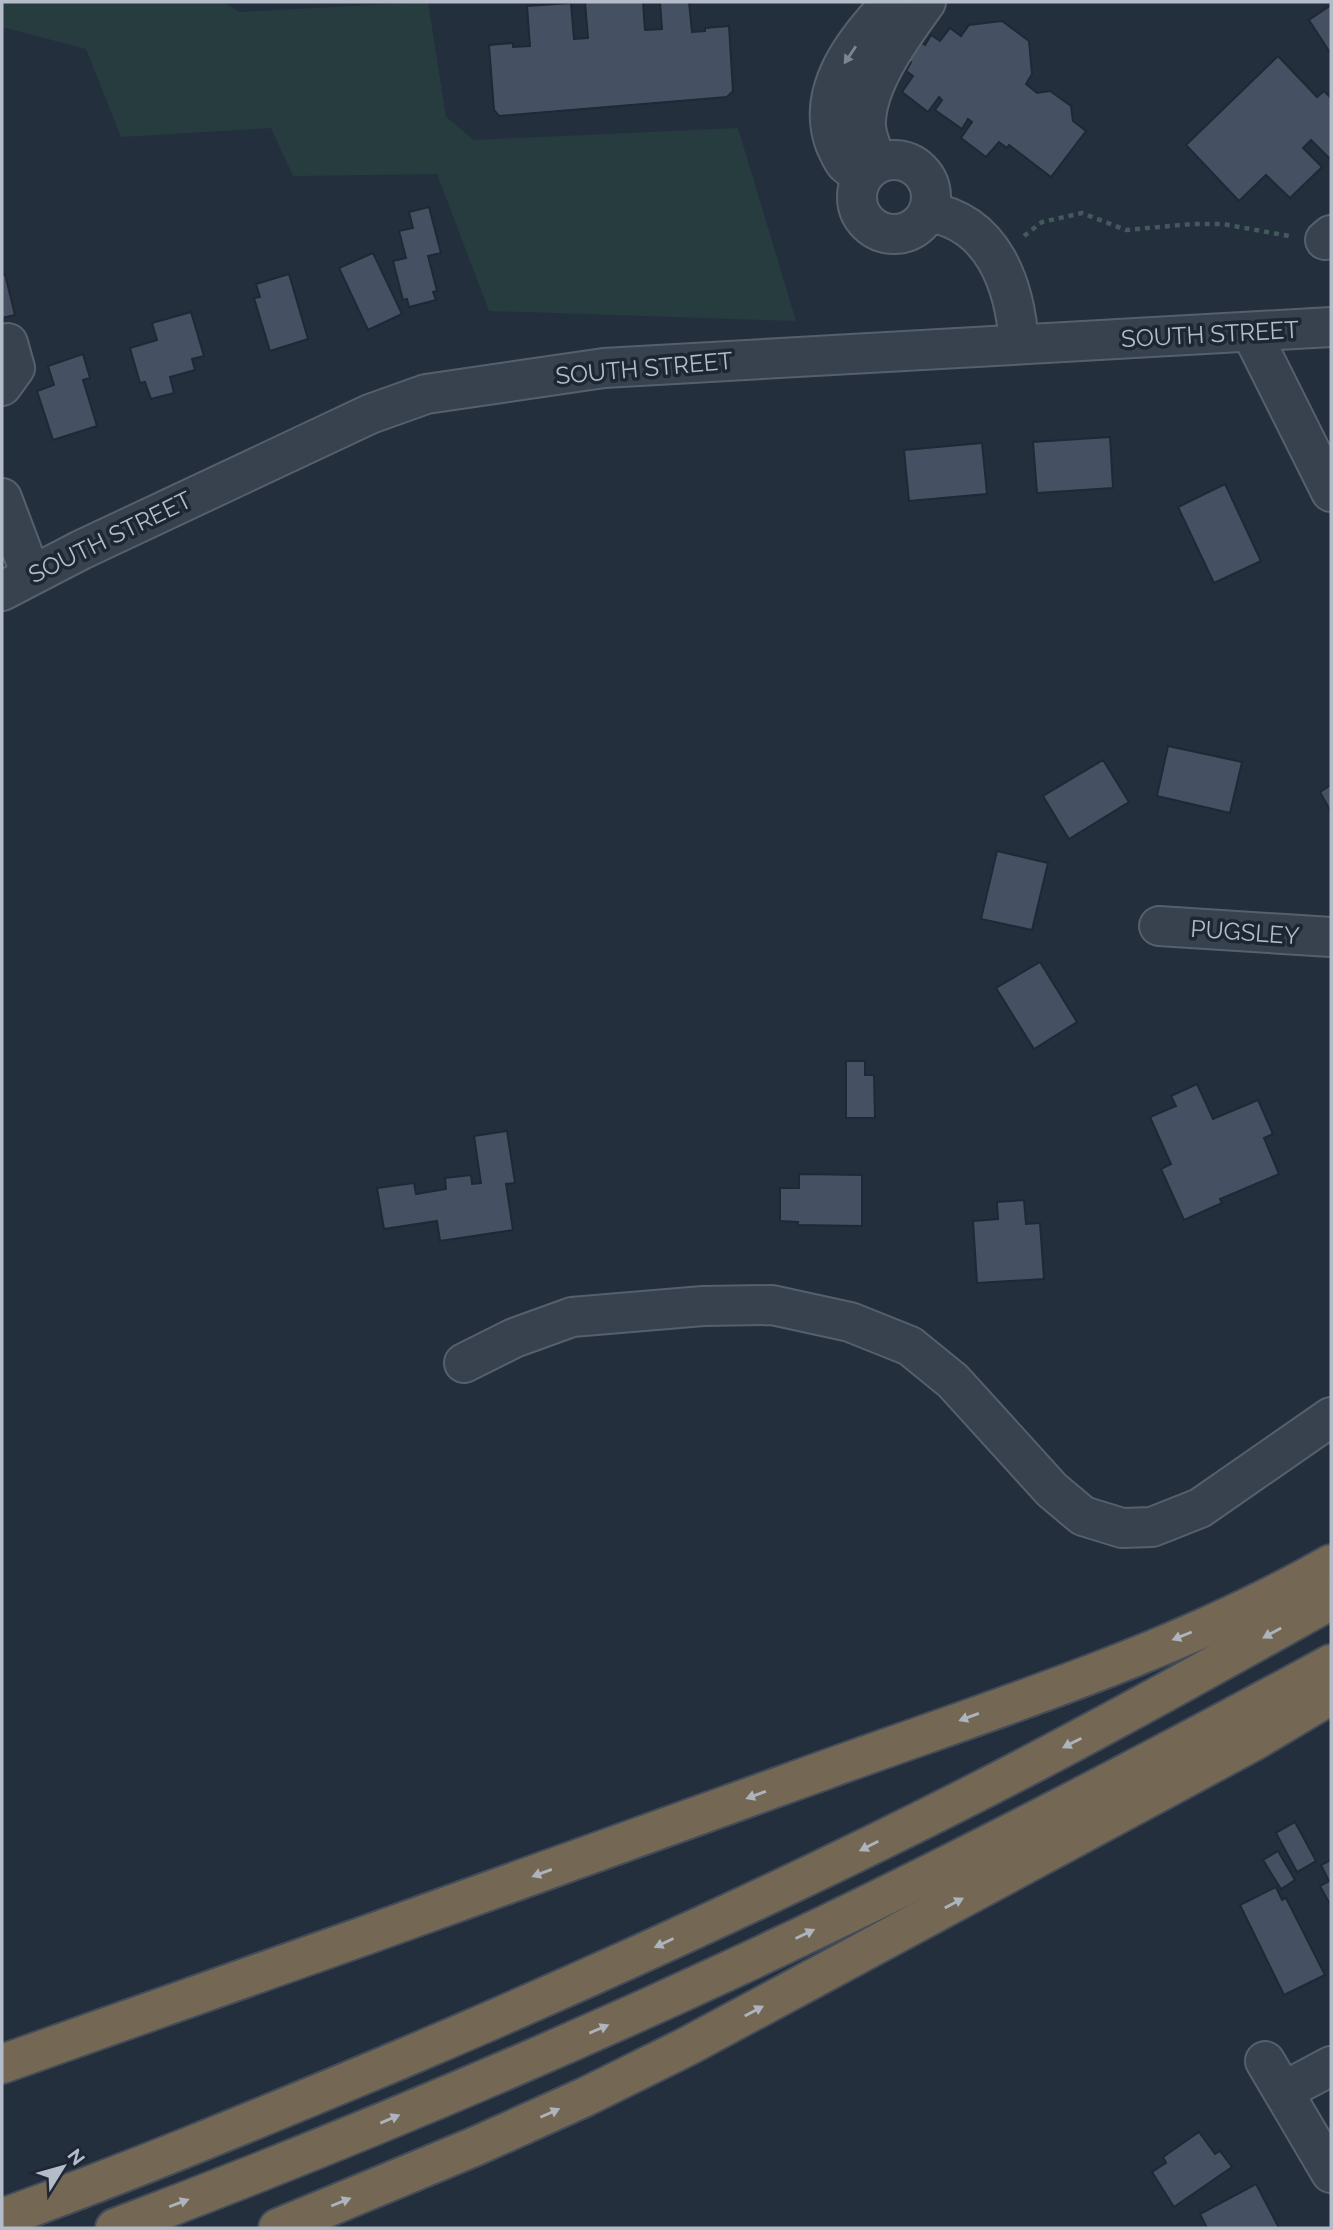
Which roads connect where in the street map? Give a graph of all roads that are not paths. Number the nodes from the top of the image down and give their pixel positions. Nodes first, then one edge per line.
1 (892, 2) edge
2 (926, 2) edge
3 (869, 170) junction
4 (928, 212) junction
5 (1331, 327) edge
6 (1251, 332) junction
7 (8, 343) dead end
8 (1019, 344) junction
9 (2, 386) edge
10 (1331, 492) edge
11 (2, 498) edge
12 (16, 583) edge
13 (1159, 926) dead end
14 (1331, 937) edge
15 (464, 1363) dead end
16 (1331, 1417) edge
17 (1331, 1564) edge
18 (1331, 1600) edge
19 (1331, 1664) edge
20 (1331, 1695) edge
21 (2, 2064) edge
22 (1331, 2066) edge
23 (1331, 2173) edge
24 (2, 2218) edge
25 (115, 2228) edge
26 (278, 2228) edge

1 -> 3 street
2 - 3 street
3 - 4 street
3 - 4 street
4 - 8 street
5 - 6 street, SOUTH STREET
6 - 8 street, SOUTH STREET
6 - 10 street
7 - 9 street
8 - 12 street, SOUTH STREET
11 - 12 street
13 - 14 street, PUGSLEY
15 - 16 street
17 -> 21 highway
18 -> 24 highway
25 -> 19 highway
26 -> 20 highway
22 - 23 street

